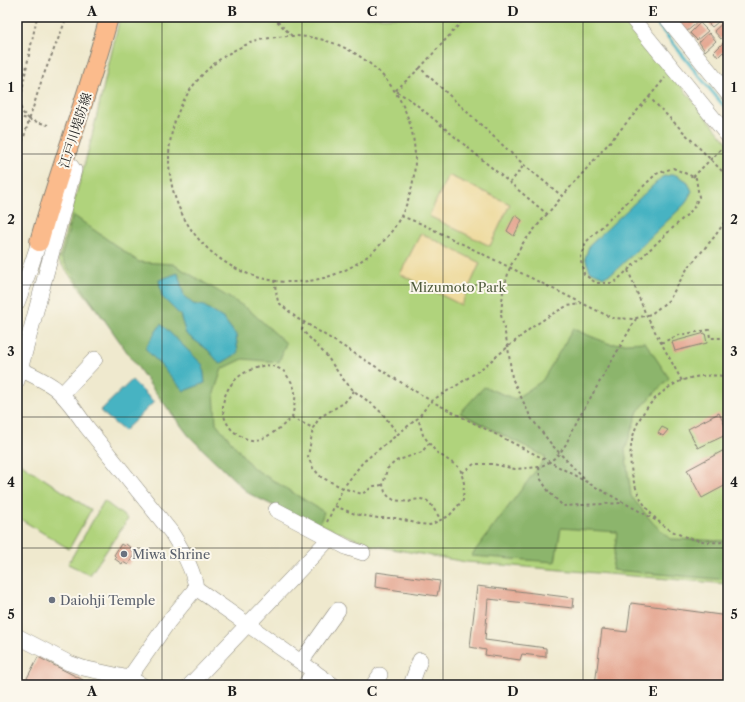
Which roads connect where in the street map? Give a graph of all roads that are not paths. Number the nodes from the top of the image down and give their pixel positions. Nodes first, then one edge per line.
1 (109, 17) edge
2 (631, 17) edge
3 (666, 17) edge
4 (728, 94) edge
5 (728, 139) edge
6 (65, 158) junction
7 (39, 242) joint
8 (17, 303) edge
9 (95, 359) dead end
10 (18, 375) edge
11 (62, 394) junction
12 (276, 510) dead end
13 (324, 536) junction
14 (364, 553) dead end
15 (196, 588) junction
16 (338, 610) dead end
17 (248, 625) junction
18 (17, 636) edge
19 (420, 660) dead end
20 (301, 662) junction
21 (314, 672) junction
22 (135, 681) edge
23 (190, 685) edge
24 (305, 685) edge
25 (333, 685) edge
26 (411, 685) edge

1 - 6 main road, 江戸川堤防線
2 - 5 street
3 - 4 street
6 - 7 main road, 江戸川堤防線
6 - 10 street
7 - 8 street
9 - 11 street
10 - 11 street
11 - 15 street
12 - 13 street
13 - 14 street
13 - 17 street
15 - 17 street
15 - 22 street
16 - 20 street
17 - 20 street
17 - 23 street
18 - 22 street
19 - 26 street
20 - 21 street
21 - 24 street
21 - 25 street

